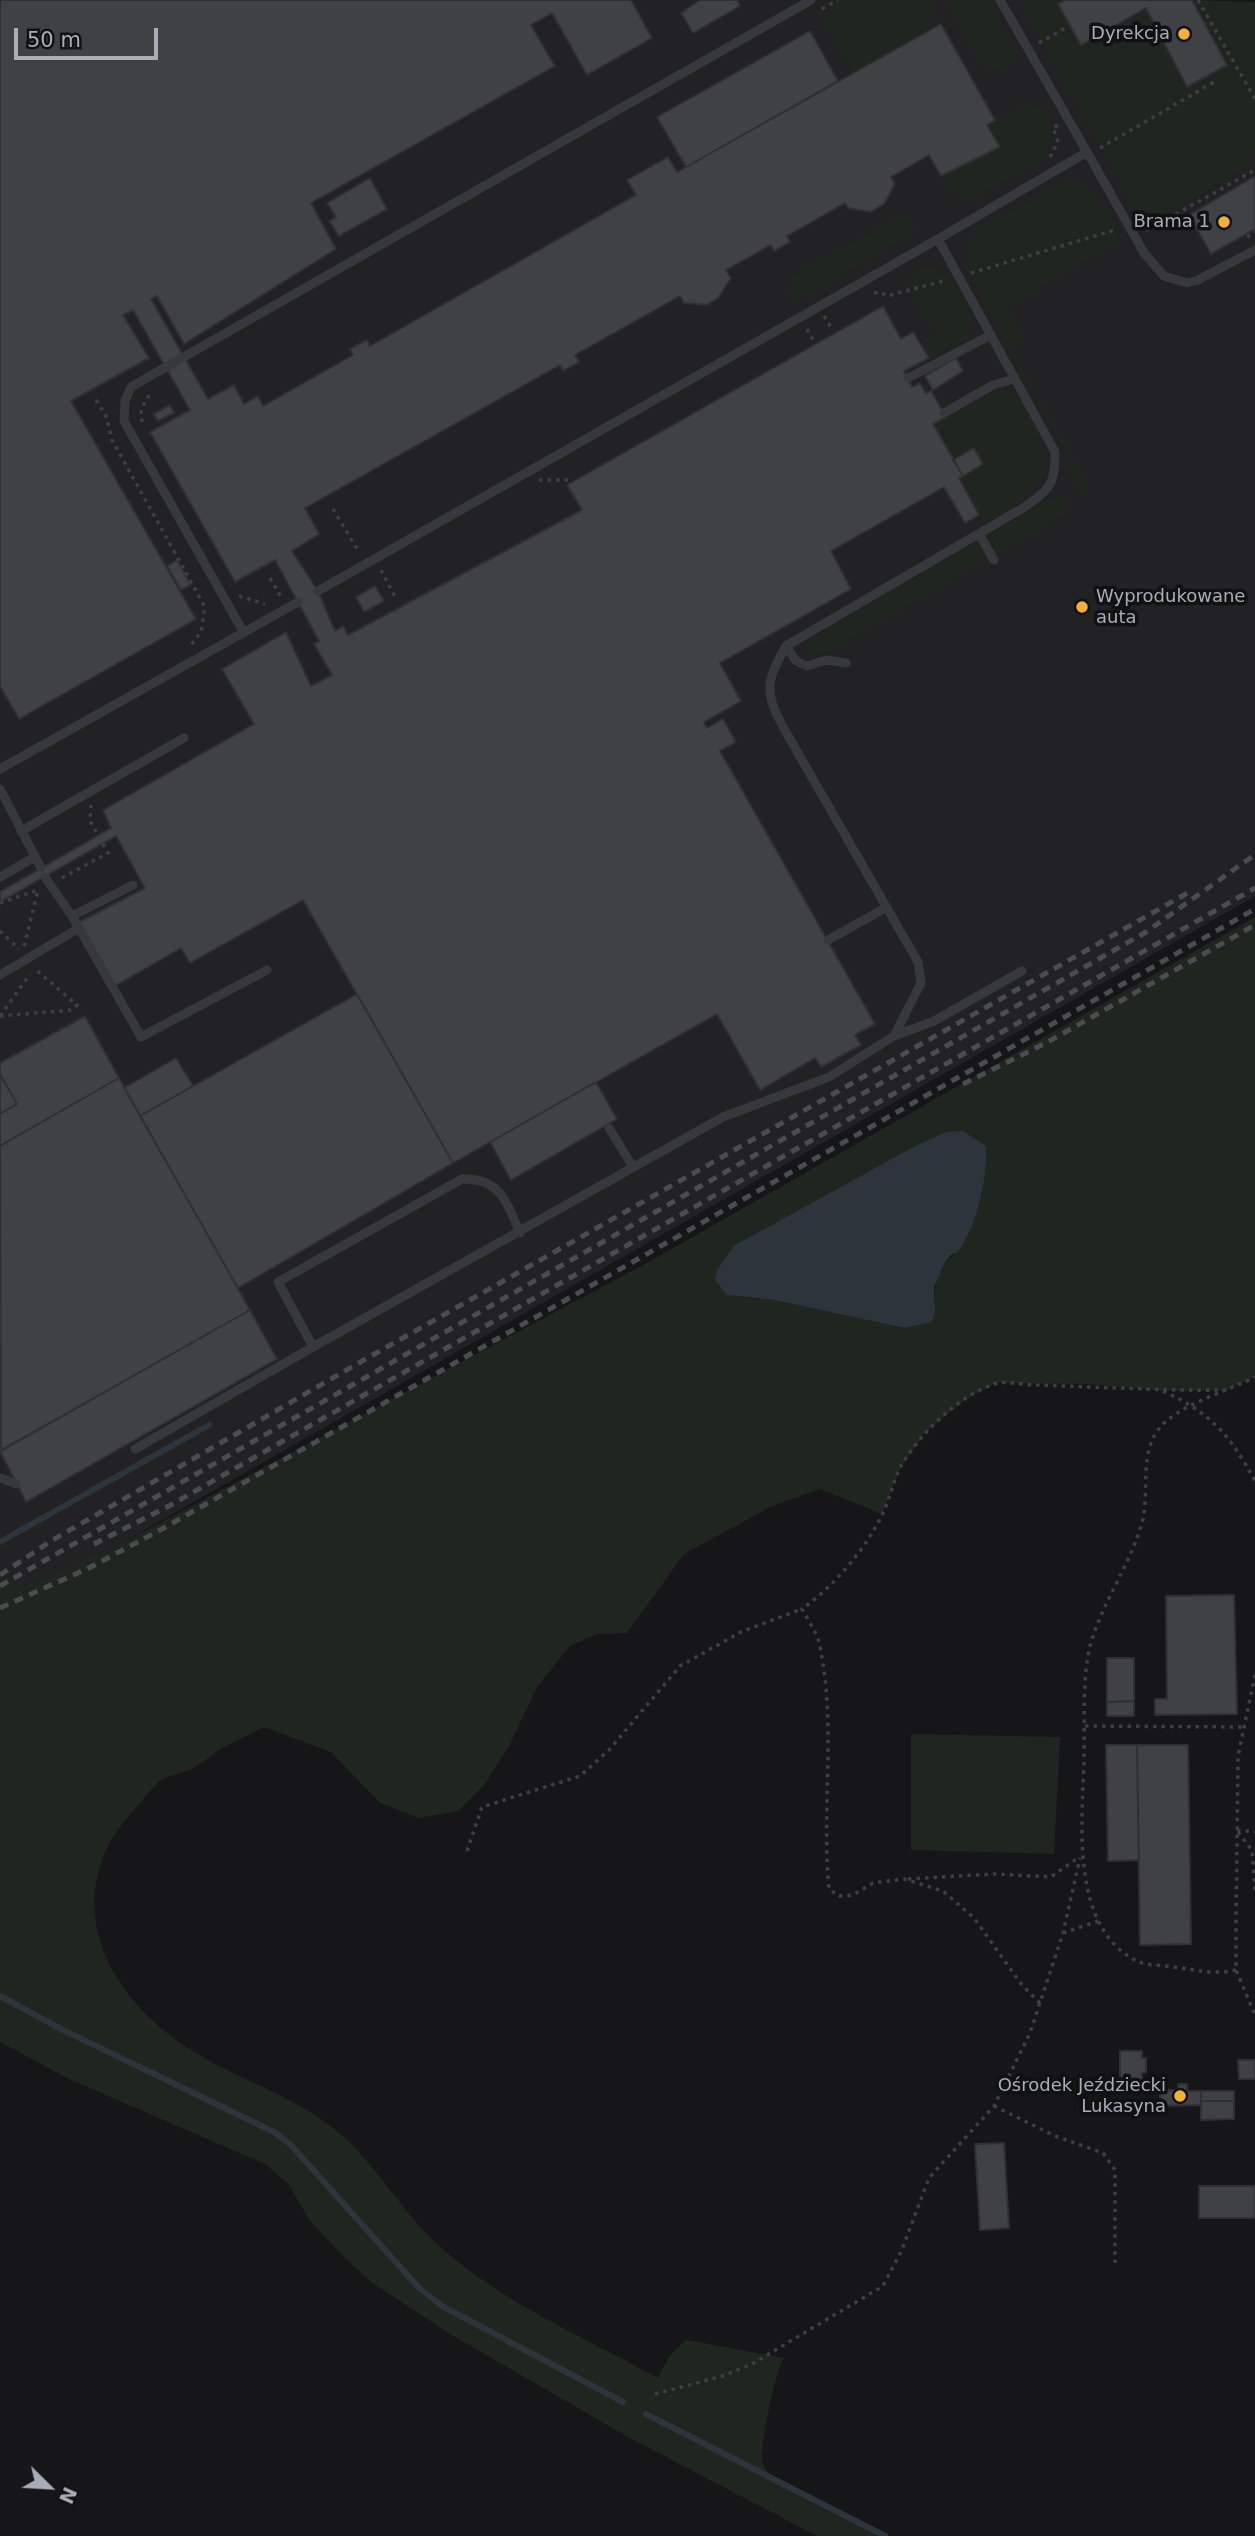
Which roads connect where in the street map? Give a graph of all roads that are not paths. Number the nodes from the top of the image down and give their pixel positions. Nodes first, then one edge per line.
1 (811, 0) edge
2 (1000, 0) edge
3 (1087, 152) junction
4 (938, 239) junction
5 (1255, 250) edge
6 (991, 335) junction
7 (908, 378) dead end
8 (1014, 379) junction
9 (944, 413) dead end
10 (979, 534) junction
11 (994, 559) dead end
12 (318, 591) dead end
13 (298, 602) dead end
14 (244, 632) junction
15 (786, 646) junction
16 (846, 663) dead end
17 (184, 738) dead end
18 (0, 769) edge
19 (0, 789) edge
20 (21, 831) junction
21 (36, 857) junction
22 (0, 877) edge
23 (133, 885) dead end
24 (887, 907) junction
25 (72, 916) junction
26 (79, 929) junction
27 (828, 940) dead end
28 (267, 970) dead end
29 (1022, 971) dead end
30 (0, 975) edge
31 (894, 1036) junction
32 (609, 1128) dead end
33 (633, 1167) junction
34 (520, 1233) junction
35 (313, 1347) junction
36 (135, 1449) dead end
37 (0, 1478) edge
38 (16, 1485) dead end

1 - 14 lane
2 - 3 lane
3 - 4 lane
3 - 5 lane
4 - 6 lane
4 - 12 lane
6 - 7 lane
6 - 8 lane
8 - 9 lane
8 - 10 lane
10 - 11 lane
10 - 15 lane
13 - 14 lane
14 - 18 lane
15 - 16 lane
15 - 24 lane
17 - 20 lane
19 - 20 lane
20 - 21 lane
21 - 22 lane
21 - 25 lane
23 - 25 lane
24 - 27 lane
24 - 31 lane
25 - 26 lane
26 - 28 lane
26 - 30 lane
29 - 31 lane
31 - 33 lane
32 - 33 lane
33 - 34 lane
34 - 35 lane
34 - 35 lane
35 - 36 lane
37 - 38 lane

